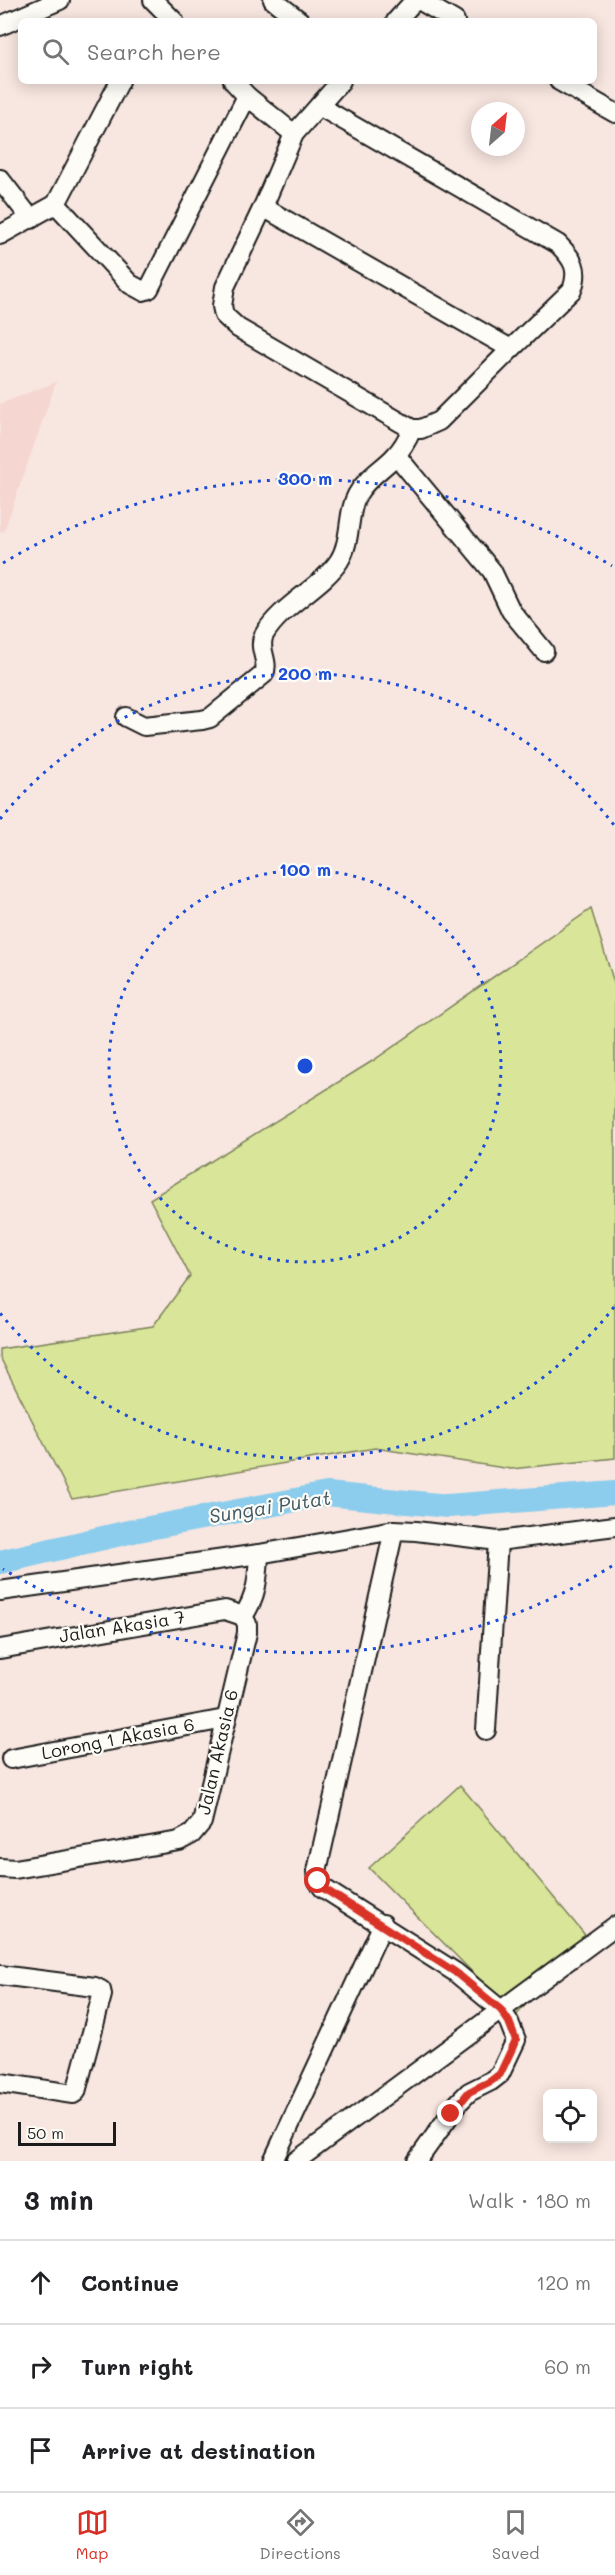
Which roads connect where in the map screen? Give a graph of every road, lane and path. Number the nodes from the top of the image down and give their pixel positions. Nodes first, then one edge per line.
1 (60, 0) edge
2 (273, 0) edge
3 (417, 0) edge
4 (31, 6) edge
5 (154, 9) edge
6 (169, 18) edge
7 (296, 18) edge
8 (399, 18) edge
9 (450, 18) edge
10 (0, 26) edge
11 (118, 84) edge
12 (236, 84) edge
13 (338, 84) edge
14 (565, 84) edge
15 (247, 96) junction
16 (319, 106) junction
17 (615, 113) edge
18 (294, 134) junction
19 (0, 179) edge
20 (56, 204) junction
21 (263, 207) junction
22 (31, 219) junction
23 (0, 235) edge
24 (511, 349) junction
25 (412, 429) junction
26 (396, 455) junction
27 (544, 651) dead end
28 (126, 717) dead end
29 (615, 1526) edge
30 (394, 1530) junction
31 (498, 1540) junction
32 (260, 1554) junction
33 (0, 1590) edge
34 (243, 1616) junction
35 (0, 1649) edge
36 (225, 1719) junction
37 (486, 1730) dead end
38 (11, 1759) dead end
39 (0, 1868) edge
40 (383, 1924) junction
41 (615, 1926) edge
42 (0, 1975) edge
43 (501, 2010) junction
44 (0, 2083) edge
45 (273, 2161) edge
46 (296, 2161) edge
47 (417, 2161) edge

1 - 4 street
2 - 7 street
3 - 8 street
3 - 9 street
4 - 10 street
5 - 6 street
11 - 20 street
12 - 15 street
13 - 16 street
14 - 17 street
15 - 18 street
15 - 20 street
16 - 18 street
16 - 24 street
18 - 21 street
19 - 22 street
20 - 22 street
21 - 24 street
21 - 25 street
22 - 23 street
24 - 25 street
25 - 26 street
26 - 27 street
26 - 28 street
29 - 31 street
30 - 31 street
30 - 32 street
30 - 40 street
31 - 37 street
32 - 33 street
32 - 34 street
34 - 35 street, Jalan Akasia 7
34 - 36 street, Jalan Akasia 6
36 - 38 street, Lorong 1 Akasia 6
36 - 39 street, Jalan Akasia 6
40 - 43 street
40 - 45 street
41 - 43 street
42 - 44 street
43 - 46 street
43 - 47 street

